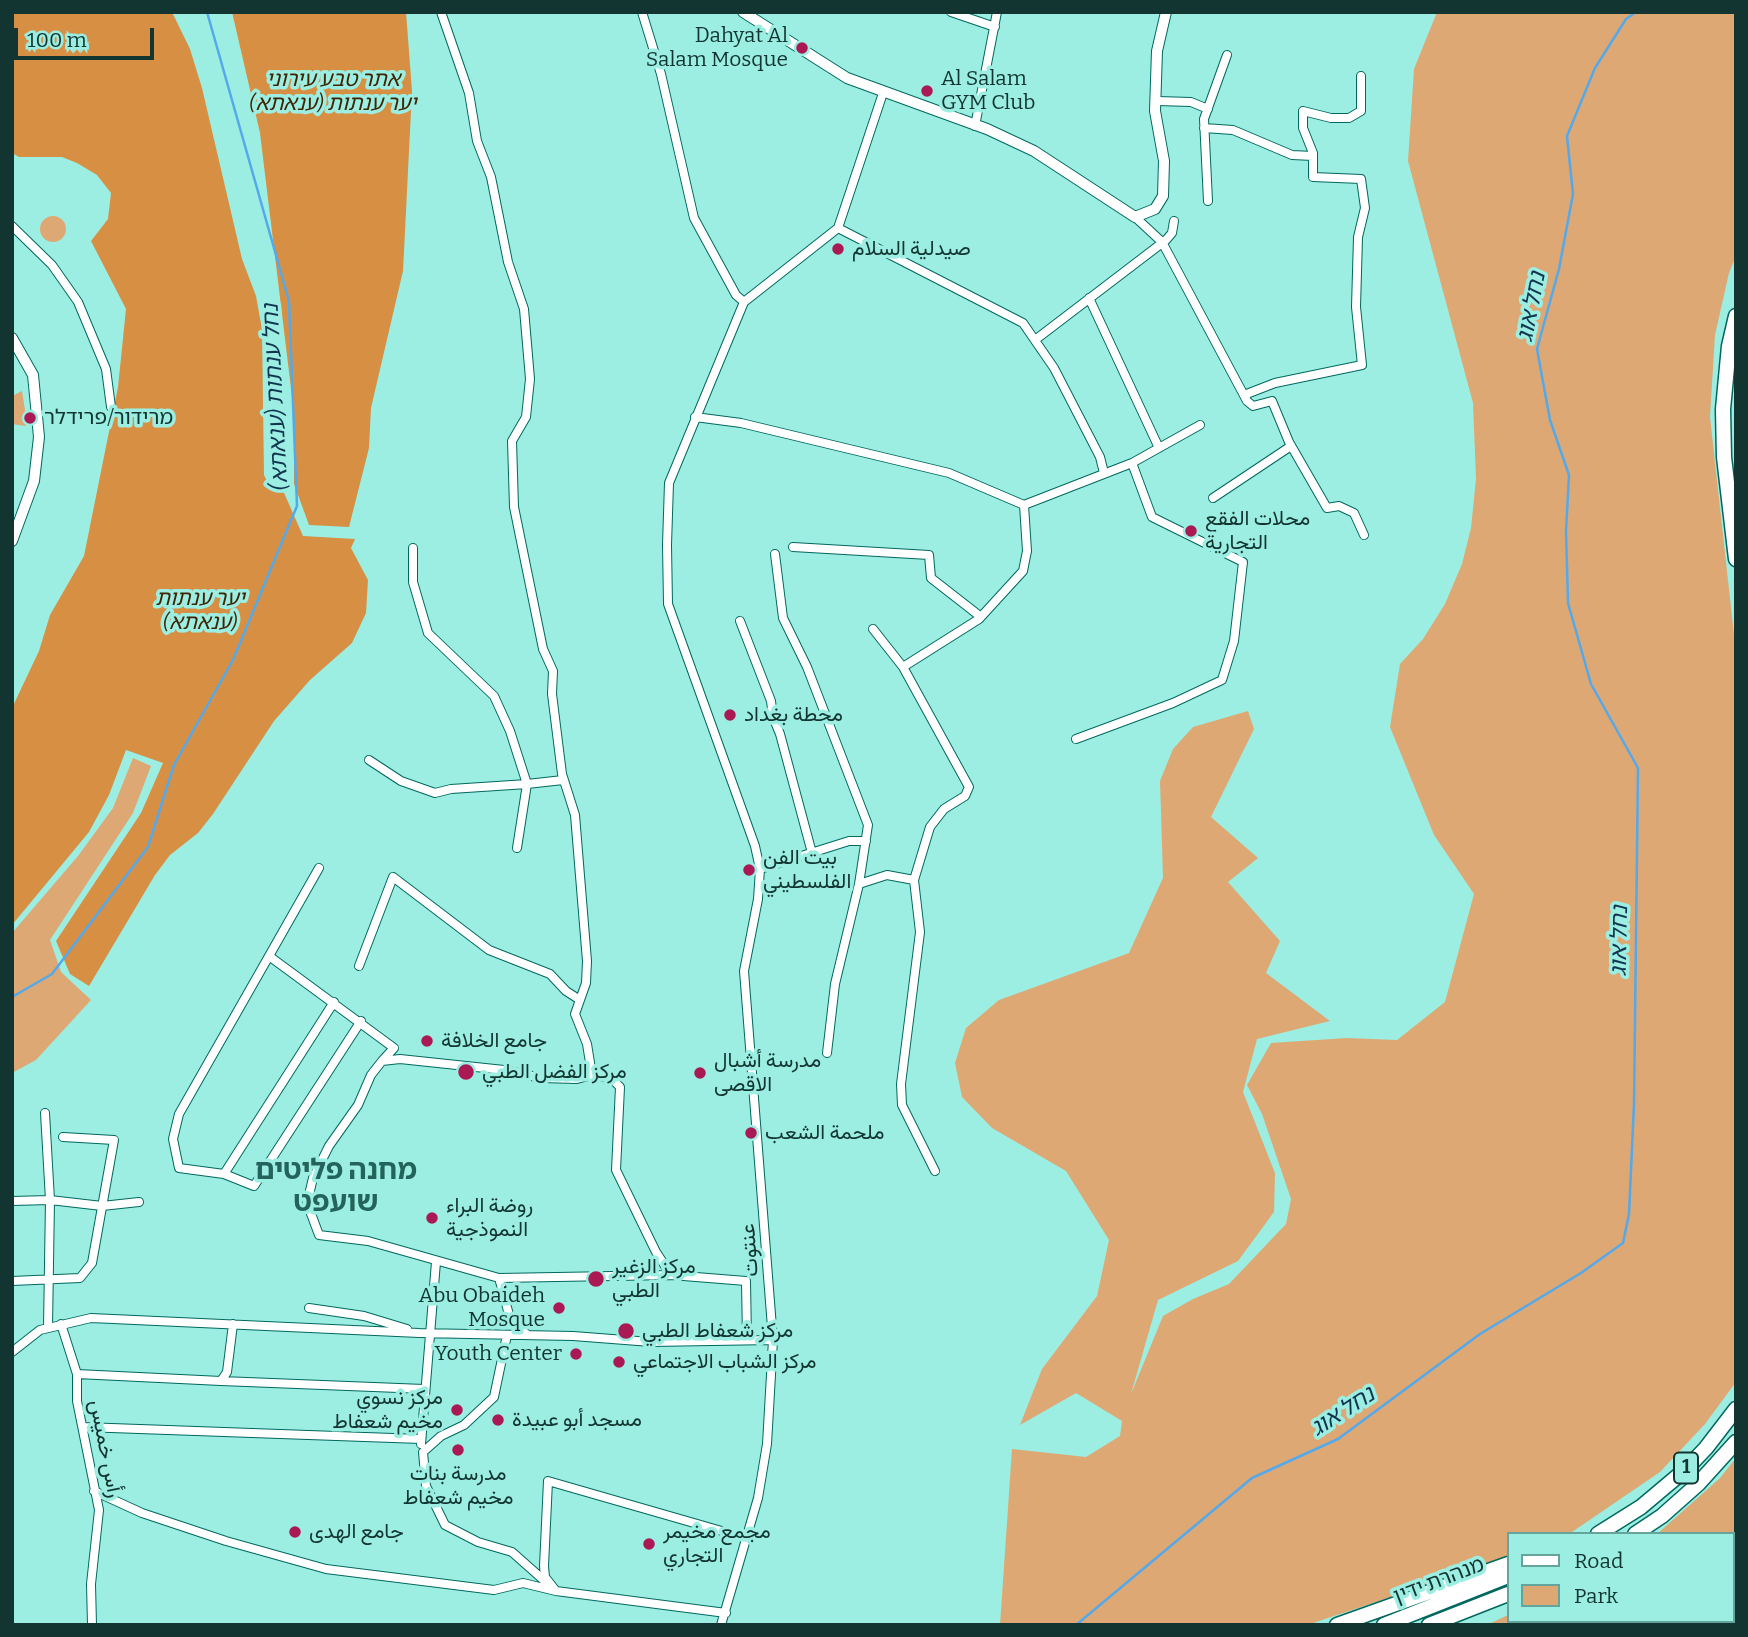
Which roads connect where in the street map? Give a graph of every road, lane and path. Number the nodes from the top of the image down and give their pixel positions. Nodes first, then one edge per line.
1 (441, 12) edge
2 (642, 12) edge
3 (743, 12) edge
4 (951, 12) edge
5 (998, 12) edge
6 (1166, 12) edge
7 (995, 27) junction
8 (1227, 55) dead end
9 (1361, 76) dead end
10 (883, 93) junction
11 (1157, 101) junction
12 (1208, 109) junction
13 (975, 126) junction
14 (1204, 128) junction
15 (1313, 156) junction
16 (1208, 201) dead end
17 (1135, 217) junction
18 (1174, 221) dead end
19 (12, 226) edge
20 (838, 228) junction
21 (1162, 242) junction
22 (1089, 298) junction
23 (744, 302) junction
24 (1736, 316) edge
25 (12, 338) edge
26 (1035, 340) junction
27 (1244, 395) junction
28 (111, 407) dead end
29 (695, 417) junction
30 (1200, 425) dead end
31 (1291, 446) junction
32 (1159, 448) junction
33 (1132, 463) junction
34 (1104, 473) junction
35 (1213, 498) dead end
36 (1024, 505) junction
37 (12, 508) edge
38 (23, 513) junction
39 (1364, 535) dead end
40 (12, 541) edge
41 (793, 547) dead end
42 (413, 548) dead end
43 (775, 554) dead end
44 (1736, 559) edge
45 (981, 617) junction
46 (740, 621) dead end
47 (873, 629) dead end
48 (903, 667) junction
49 (1076, 739) dead end
50 (369, 760) dead end
51 (563, 780) junction
52 (527, 784) junction
53 (866, 841) junction
54 (517, 848) dead end
55 (812, 853) junction
56 (319, 868) dead end
57 (760, 869) junction
58 (914, 880) junction
59 (859, 884) junction
60 (269, 956) junction
61 (359, 966) dead end
62 (580, 1000) junction
63 (334, 1002) junction
64 (361, 1021) junction
65 (828, 1053) dead end
66 (382, 1061) junction
67 (592, 1075) junction
68 (45, 1113) dead end
69 (63, 1137) dead end
70 (935, 1171) dead end
71 (224, 1174) junction
72 (50, 1200) junction
73 (12, 1201) edge
74 (139, 1202) dead end
75 (102, 1206) junction
76 (436, 1262) junction
77 (671, 1275) junction
78 (499, 1278) junction
79 (50, 1279) junction
80 (12, 1281) edge
81 (309, 1308) dead end
82 (61, 1324) junction
83 (233, 1324) junction
84 (48, 1327) junction
85 (424, 1333) junction
86 (508, 1335) junction
87 (528, 1335) junction
88 (747, 1340) junction
89 (773, 1340) junction
90 (12, 1352) edge
91 (77, 1374) junction
92 (221, 1381) junction
93 (424, 1389) junction
94 (1736, 1409) edge
95 (83, 1427) junction
96 (421, 1439) junction
97 (1736, 1442) edge
98 (423, 1452) junction
99 (94, 1491) junction
100 (1600, 1532) edge
101 (1638, 1532) edge
102 (746, 1538) junction
103 (1506, 1565) edge
104 (1506, 1577) edge
105 (556, 1591) junction
106 (1506, 1597) edge
107 (1506, 1597) edge
108 (726, 1613) junction
109 (92, 1625) edge
110 (721, 1625) edge
111 (1337, 1625) edge
112 (1384, 1625) edge
113 (1429, 1625) edge
114 (1456, 1625) edge

1 - 51 street
2 - 23 street
3 - 10 street
4 - 7 street
5 - 7 street
6 - 11 street
7 - 13 street
8 - 12 street
9 - 15 street
10 - 13 street
10 - 20 street
11 - 12 street
11 - 17 street
12 - 14 street
13 - 17 street
14 - 15 street
14 - 16 street
15 - 27 street
17 - 21 street
18 - 21 street
19 - 28 street
20 - 23 street
20 - 26 street
21 - 22 street
21 - 27 street
22 - 26 street
22 - 32 street
23 - 29 street, عنتوت
24 - 44 highway
25 - 38 street
26 - 34 street
27 - 31 street
29 - 36 street
29 - 57 street, عنتوت
30 - 32 street
31 - 35 street
31 - 39 street
32 - 33 street
33 - 34 street
33 - 49 street
34 - 36 street
36 - 45 street
37 - 38 street
38 - 40 street
41 - 45 street
42 - 52 street
43 - 53 street
45 - 48 street
46 - 55 street
47 - 48 street
48 - 58 street
50 - 52 street
51 - 52 street
51 - 62 street
52 - 54 street
53 - 55 street
53 - 59 street
55 - 57 street
56 - 60 street
57 - 89 street, عنتوت
58 - 59 street
58 - 70 street
59 - 65 street
60 - 63 street
60 - 71 street
61 - 62 street
62 - 67 street
63 - 64 street
63 - 71 street
64 - 66 street
64 - 71 street
66 - 67 street
66 - 76 street
67 - 77 street
68 - 72 street
69 - 75 street
72 - 73 street
72 - 75 street
72 - 79 street
74 - 75 street
75 - 79 street
76 - 78 street
76 - 85 street
77 - 78 street
77 - 88 street
78 - 87 street
79 - 80 street
79 - 84 street
81 - 85 street
82 - 83 street
82 - 84 street
82 - 91 street, رأس خميس
83 - 85 street
83 - 92 street
84 - 90 street
85 - 86 street
85 - 93 street
86 - 87 street
86 - 98 street
87 - 88 street
88 - 89 street
89 - 102 street, عنتوت
91 - 92 street
91 - 95 street, رأس خميس
92 - 93 street
93 - 96 street
94 - 100 highway, 1
95 - 96 street
95 - 99 street, رأس خميس
96 - 98 street
97 - 101 highway, 1
98 - 105 street
99 - 105 street
99 - 109 street, رأس خميس
102 - 105 street
102 - 108 street, عنتوت
103 - 111 highway
104 - 112 highway, מנהרת ידין
105 - 108 street
106 - 113 highway, מנהרת ידין
107 - 114 highway
108 - 110 street, عنتوت

